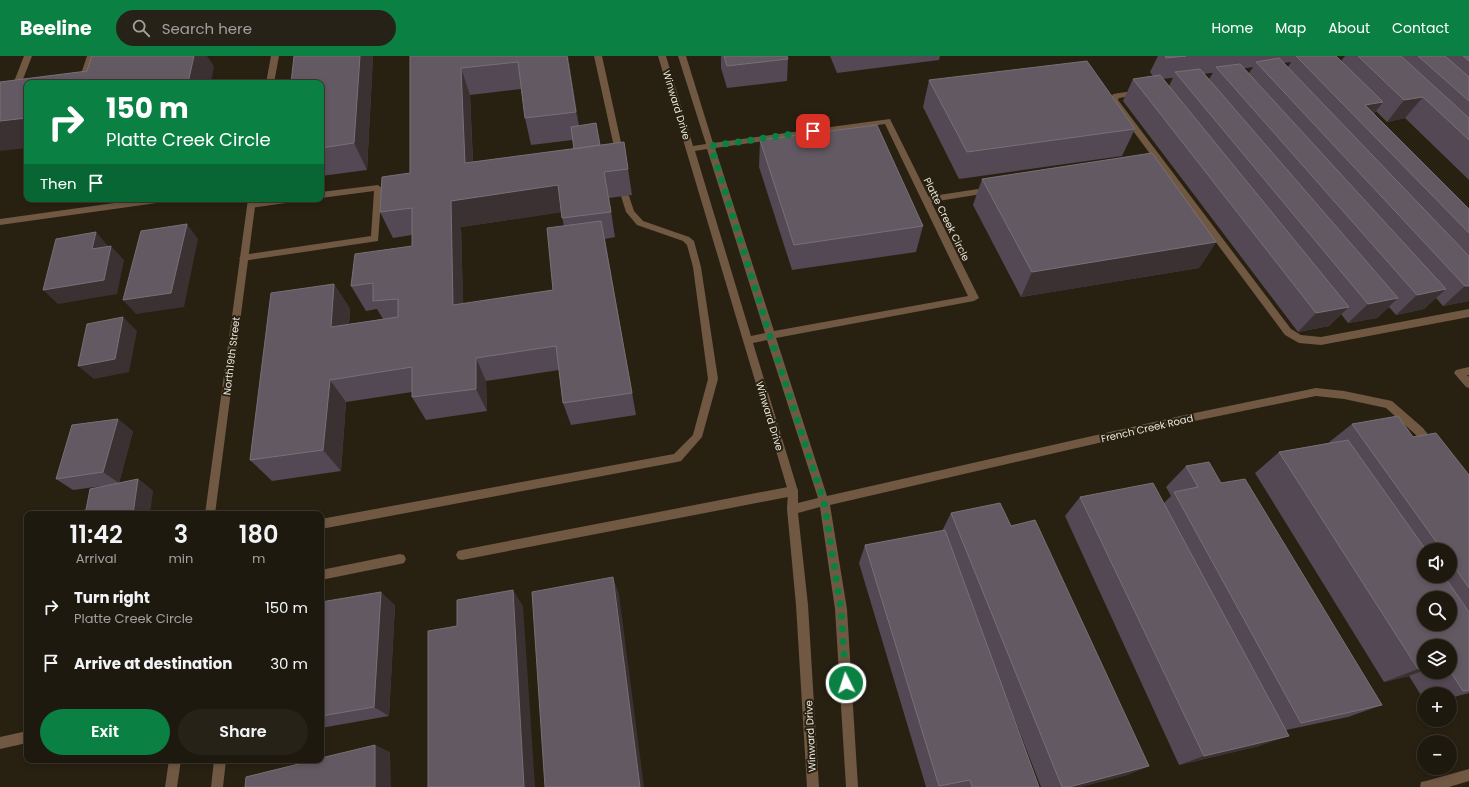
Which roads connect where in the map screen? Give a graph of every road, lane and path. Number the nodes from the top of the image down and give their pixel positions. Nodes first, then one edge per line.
1 (28, 56) edge
2 (91, 56) edge
3 (275, 56) edge
4 (598, 56) edge
5 (662, 56) edge
6 (682, 56) edge
7 (83, 80) edge
8 (271, 80) edge
9 (1148, 91) edge
10 (11, 98) edge
11 (711, 146) junction
12 (690, 148) junction
13 (622, 165) edge
14 (1003, 188) edge
15 (324, 195) edge
16 (625, 196) dead end
17 (926, 200) junction
18 (143, 202) edge
19 (251, 202) edge
20 (0, 222) edge
21 (244, 258) junction
22 (1469, 313) edge
23 (770, 336) junction
24 (747, 340) junction
25 (1469, 371) edge
26 (1469, 384) edge
27 (1439, 455) edge
28 (792, 491) junction
29 (824, 502) junction
30 (792, 509) junction
31 (210, 511) edge
32 (324, 523) edge
33 (462, 555) dead end
34 (400, 559) dead end
35 (324, 574) edge
36 (24, 738) edge
37 (0, 743) edge
38 (175, 763) edge
39 (220, 763) edge
40 (1469, 775) edge
41 (171, 787) edge
42 (217, 787) edge
43 (813, 787) edge
44 (852, 787) edge
45 (1426, 787) edge

1 - 10 street
2 - 7 street
3 - 8 street
4 - 13 street
5 - 12 street, Winward Drive
6 - 11 street, Winward Drive
9 - 22 street
11 - 12 street, Platte Creek Circle
11 - 17 street, Platte Creek Circle
11 - 23 street, Winward Drive
12 - 24 street, Winward Drive
14 - 17 street
15 - 21 street
16 - 32 street
17 - 23 street, Platte Creek Circle
18 - 20 street
19 - 21 street, North19th Street
21 - 31 street, North19th Street
23 - 24 street, Platte Creek Circle
23 - 29 street, Winward Drive
24 - 28 street, Winward Drive
25 - 26 street
27 - 29 street, French Creek Road
28 - 30 street, Winward Drive
28 - 33 street
29 - 30 street, French Creek Road
29 - 44 street, Winward Drive
30 - 43 street, Winward Drive
34 - 35 street
36 - 37 street
38 - 41 street
39 - 42 street
40 - 45 street

